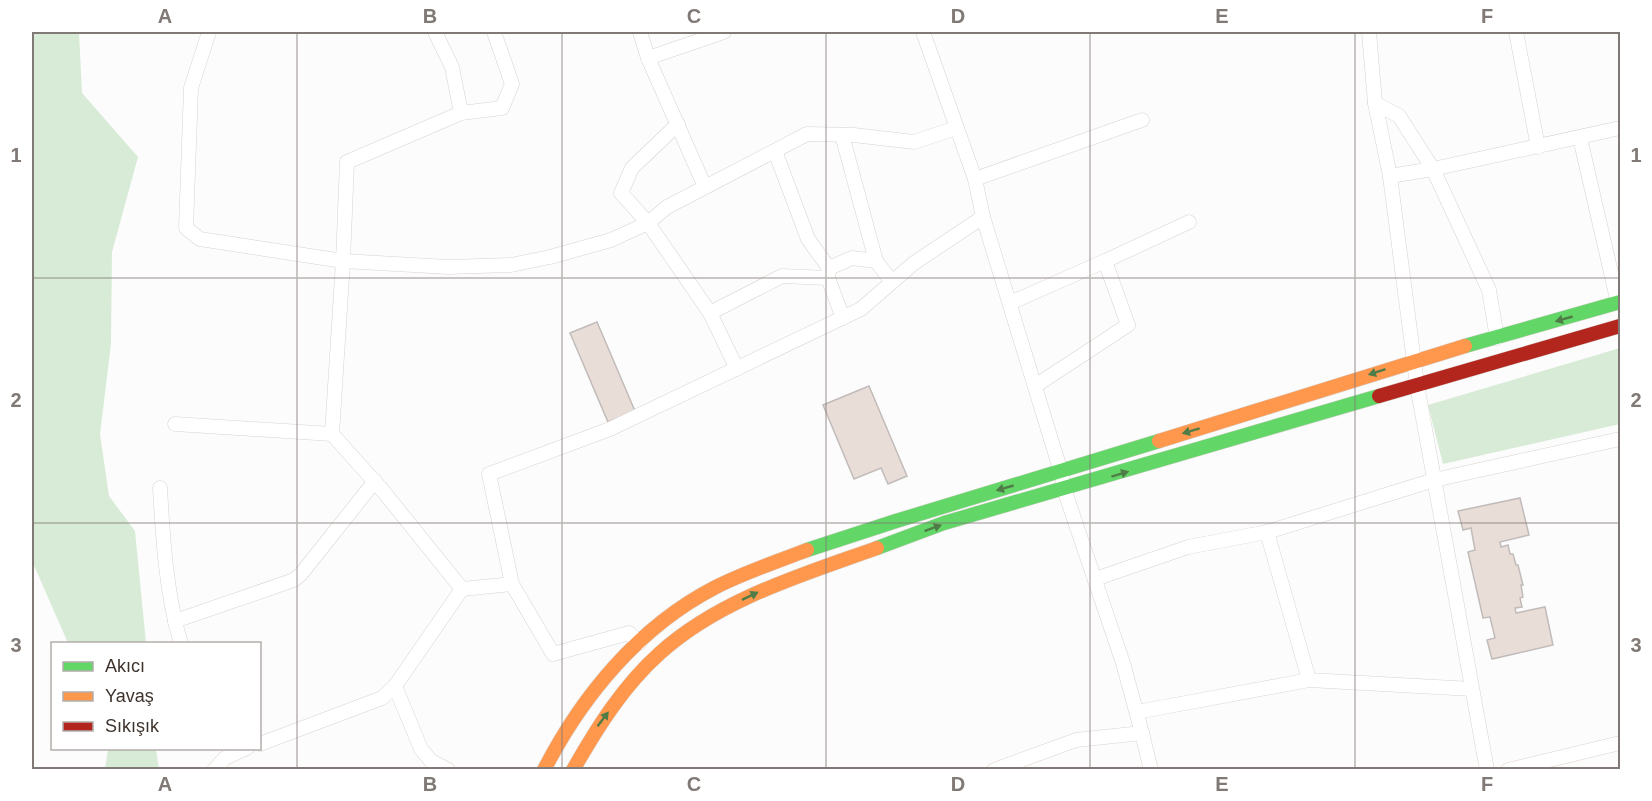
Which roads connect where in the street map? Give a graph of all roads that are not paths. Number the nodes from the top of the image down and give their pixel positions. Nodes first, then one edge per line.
1 (209, 32) edge
2 (435, 32) edge
3 (494, 32) edge
4 (640, 32) edge
5 (724, 32) edge
6 (923, 32) edge
7 (1369, 32) edge
8 (1516, 32) edge
9 (648, 58) junction
10 (1375, 103) junction
11 (461, 113) junction
12 (1142, 120) dead end
13 (678, 124) junction
14 (956, 128) junction
15 (1620, 128) edge
16 (842, 135) junction
17 (1580, 138) junction
18 (1538, 147) junction
19 (775, 151) junction
20 (1433, 169) junction
21 (1390, 176) junction
22 (975, 179) junction
23 (705, 187) junction
24 (983, 217) junction
25 (1189, 222) dead end
26 (648, 223) junction
27 (343, 261) junction
28 (876, 261) junction
29 (1105, 261) junction
30 (828, 273) junction
31 (892, 282) junction
32 (1010, 303) junction
33 (1619, 303) edge
34 (710, 313) junction
35 (843, 318) junction
36 (1620, 326) edge
37 (1497, 338) junction
38 (1413, 361) junction
39 (737, 369) junction
40 (1417, 385) junction
41 (1035, 386) junction
42 (175, 424) dead end
43 (332, 434) junction
44 (1620, 439) edge
45 (1061, 472) junction
46 (1434, 480) junction
47 (375, 481) junction
48 (160, 488) dead end
49 (1064, 489) junction
50 (1267, 532) junction
51 (1095, 579) junction
52 (512, 584) junction
53 (462, 589) junction
54 (174, 621) junction
55 (180, 642) edge
56 (639, 643) junction
57 (1309, 680) junction
58 (395, 686) junction
59 (1472, 689) junction
60 (1137, 712) junction
61 (1142, 733) junction
62 (1620, 743) edge
63 (261, 744) edge
64 (231, 751) edge
65 (214, 770) edge
66 (448, 770) edge
67 (544, 770) edge
68 (573, 770) edge
69 (994, 770) edge
70 (1151, 770) edge
71 (1487, 770) edge
72 (1508, 770) edge

1 - 27 street
2 - 11 street
3 - 11 street
4 - 9 street
5 - 9 street
6 - 14 street
7 - 10 street
8 - 18 street
9 - 13 street
10 - 20 street
10 - 21 street
11 - 27 street
12 - 22 street
13 - 23 street
13 - 26 street
14 - 16 street
14 - 22 street
15 - 17 street
16 - 19 street
16 - 28 street
17 - 18 street
17 - 33 street
18 - 20 street
19 - 23 street
19 - 30 street
20 - 21 street
20 - 37 street
21 - 38 street
22 - 24 street
23 - 26 street
24 - 31 street
24 - 32 street
25 - 29 street
26 - 27 street
26 - 34 street
27 - 43 street
28 - 30 street
28 - 31 street
29 - 32 street
29 - 41 street
30 - 34 street
30 - 35 street
31 - 35 street
32 - 41 street
33 -> 37 street
34 - 39 street
35 - 39 street
36 - 40 street
37 - 38 street
38 - 40 street
38 -> 45 street
39 - 52 street
40 - 46 street
49 -> 40 street
41 - 45 street
42 - 43 street
43 - 47 street
44 - 46 street
45 - 49 street
45 -> 56 street
46 - 50 street
46 - 59 street
47 - 53 street
47 - 54 street
48 - 54 street
49 - 51 street
68 -> 49 street
50 - 51 street
50 - 57 street
51 - 60 street
52 - 53 street
52 - 56 street
53 - 58 street
54 - 55 street
56 - 67 street
57 - 59 street
57 - 60 street
58 - 63 street
58 - 66 street
59 - 71 street
60 - 61 street
61 - 69 street
61 - 70 street
62 - 72 street
64 - 65 street

